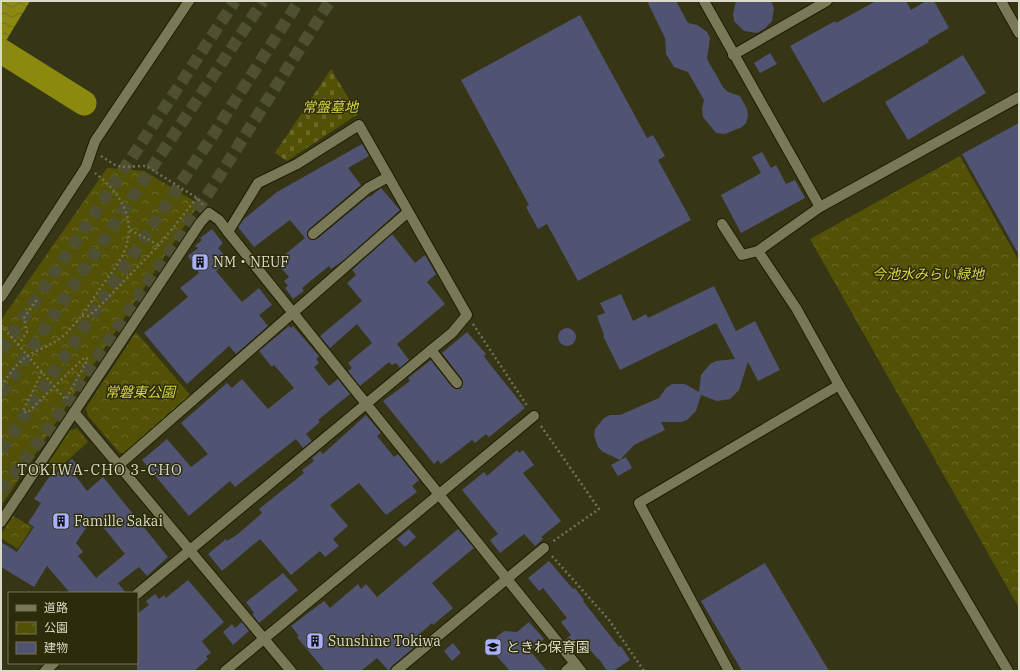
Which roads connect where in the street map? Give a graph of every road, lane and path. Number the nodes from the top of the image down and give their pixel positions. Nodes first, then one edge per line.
1 (189, 1) edge
2 (704, 1) edge
3 (827, 1) edge
4 (1001, 1) edge
5 (1019, 33) edge
6 (733, 55) junction
7 (1019, 97) edge
8 (92, 151) junction
9 (86, 167) junction
10 (388, 177) junction
11 (197, 198) junction
12 (820, 208) junction
13 (408, 212) junction
14 (209, 213) junction
15 (722, 224) dead end
16 (130, 230) junction
17 (228, 232) junction
18 (313, 234) dead end
19 (158, 245) junction
20 (758, 251) junction
21 (1, 297) edge
22 (38, 298) dead end
23 (293, 313) junction
24 (466, 315) junction
25 (82, 316) junction
26 (1, 325) edge
27 (18, 345) junction
28 (431, 350) junction
29 (28, 356) junction
30 (42, 372) junction
31 (457, 383) dead end
32 (839, 385) junction
33 (1, 386) edge
34 (54, 386) junction
35 (367, 403) junction
36 (74, 412) junction
37 (534, 416) junction
38 (119, 465) junction
39 (439, 494) junction
40 (1, 522) edge
41 (544, 548) junction
42 (191, 550) junction
43 (507, 578) junction
44 (138, 593) edge
45 (264, 639) junction
46 (53, 664) edge
47 (578, 667) edge
48 (45, 671) edge
49 (224, 671) edge
50 (291, 671) edge
51 (396, 671) edge
52 (566, 671) edge
53 (644, 671) edge
54 (729, 671) edge
55 (1008, 671) edge

1 - 8 street
2 - 6 street
3 - 6 street
4 - 5 street
6 - 12 street
7 - 12 street
8 - 9 street
8 - 11 path
9 - 16 path
9 - 21 street
10 - 13 street
10 - 17 street
10 - 18 street
11 - 14 path
11 - 19 path
12 - 20 street
13 - 23 street
13 - 24 street
14 - 17 street
14 - 36 street
15 - 20 street
16 - 19 path
16 - 25 path
17 - 23 street
19 - 25 path
20 - 32 street
22 - 27 path
23 - 35 street
23 - 38 street
24 - 28 street
24 - 37 path
25 - 29 path
26 - 27 path
27 - 29 path
28 - 31 street
28 - 35 street
29 - 30 path
29 - 33 path
30 - 34 path
30 - 34 path
32 - 54 street
32 - 55 street
34 - 34 path
35 - 39 street
35 - 42 street
36 - 38 street
36 - 40 street
37 - 39 street
37 - 41 path
38 - 42 street
39 - 43 street
39 - 45 street
41 - 43 street
41 - 53 path
42 - 44 street
42 - 45 street
43 - 47 street
43 - 51 street
45 - 49 street
45 - 50 street
46 - 48 street
47 - 52 street

